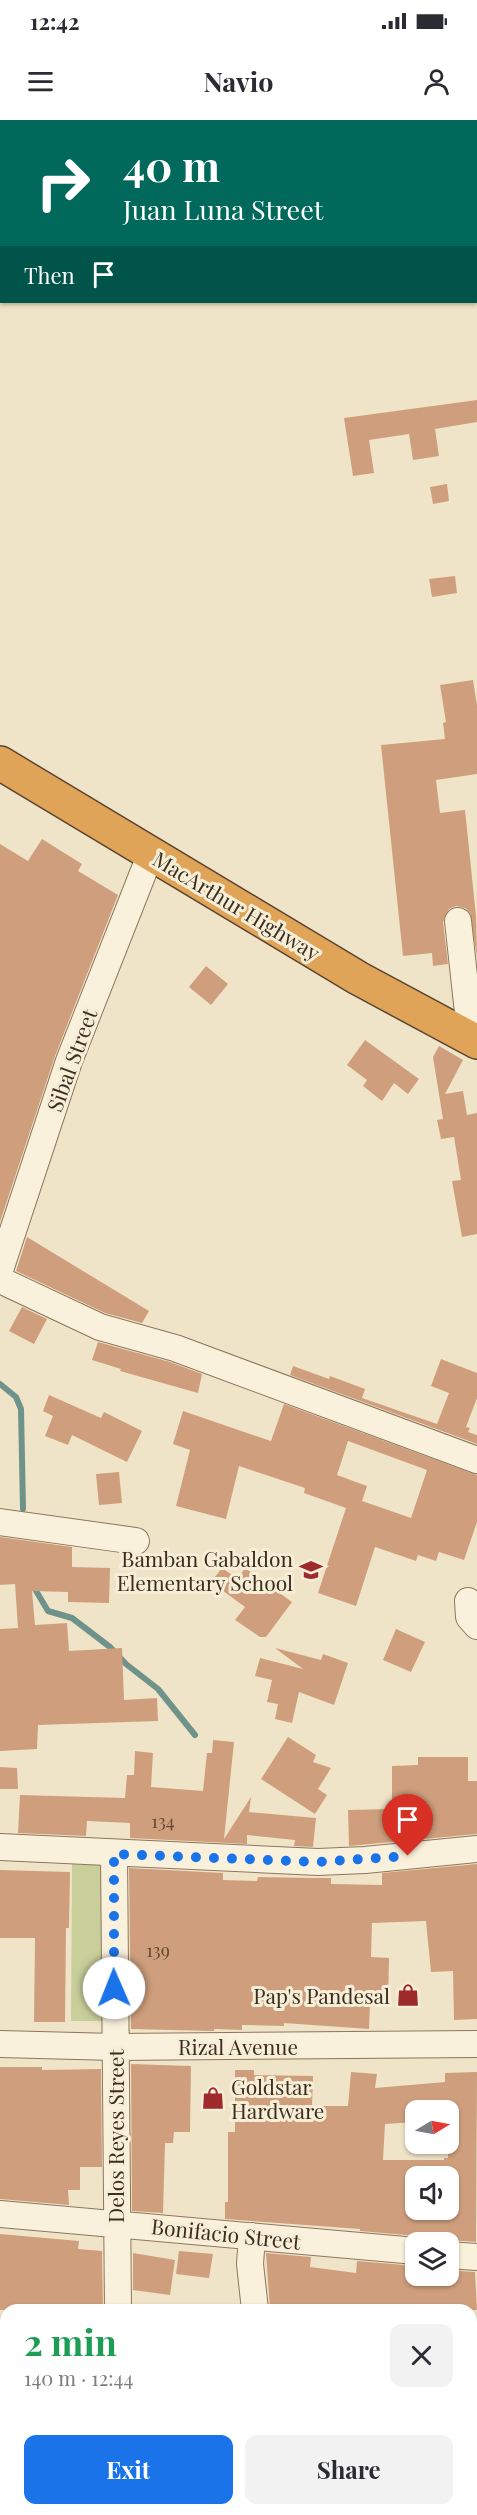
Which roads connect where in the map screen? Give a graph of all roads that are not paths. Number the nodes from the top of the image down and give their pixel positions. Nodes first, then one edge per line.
1 (0, 763) edge
2 (151, 853) junction
3 (458, 921) dead end
4 (474, 1041) edge
5 (0, 1270) edge
6 (0, 1280) edge
7 (477, 1461) edge
8 (0, 1522) edge
9 (136, 1541) dead end
10 (468, 1601) dead end
11 (477, 1626) edge
12 (0, 1847) edge
13 (477, 1849) edge
14 (114, 1854) junction
15 (0, 2044) edge
16 (477, 2044) edge
17 (115, 2047) junction
18 (0, 2214) edge
19 (116, 2223) junction
20 (252, 2236) junction
21 (405, 2251) edge
22 (459, 2256) edge
23 (477, 2257) edge
24 (118, 2304) edge
25 (254, 2304) edge

1 - 2 highway, MacArthur Highway
2 - 4 highway, MacArthur Highway
2 - 5 street, Sibal Street
3 - 4 street
6 - 7 street
8 - 9 street
10 - 11 street
12 - 14 street
13 - 14 street
14 - 17 street, Delos Reyes Street
15 - 17 street, Rizal Avenue
16 - 17 street, Rizal Avenue
17 - 19 street, Delos Reyes Street
18 - 19 street, Bonifacio Street
19 - 20 street, Bonifacio Street
19 - 24 street, Delos Reyes Street
20 - 21 street, Bonifacio Street
20 - 25 street
22 - 23 street

